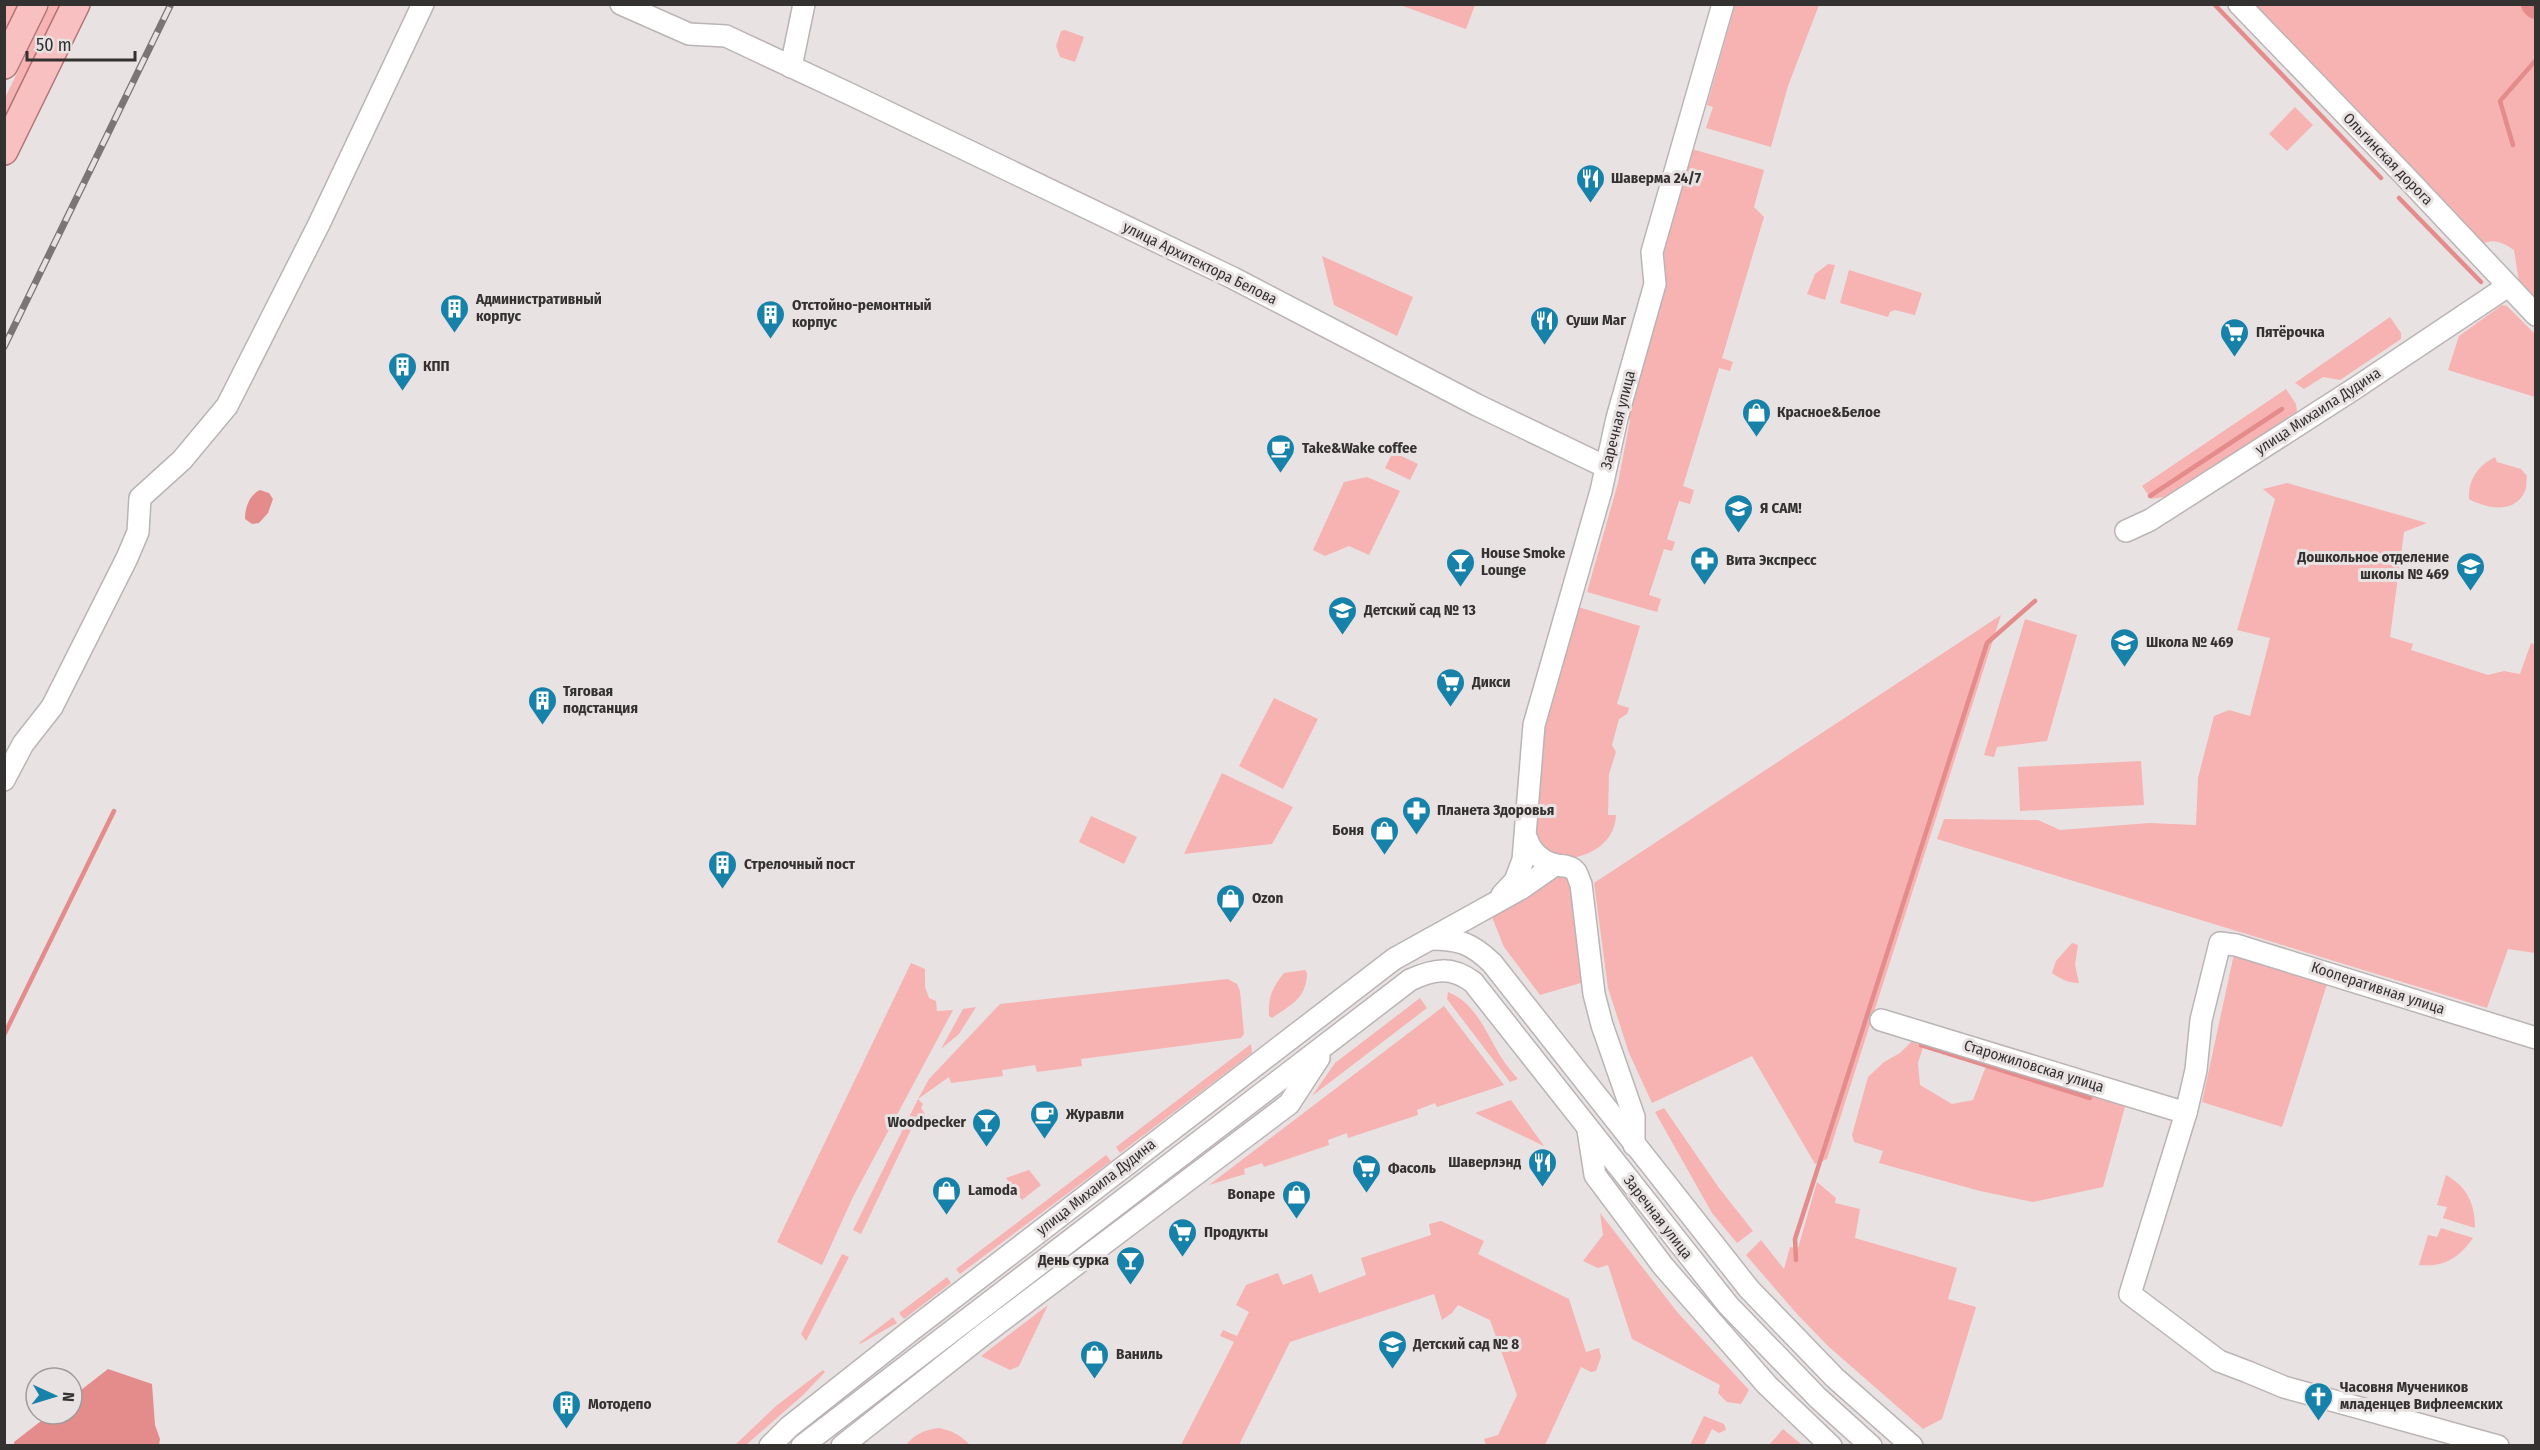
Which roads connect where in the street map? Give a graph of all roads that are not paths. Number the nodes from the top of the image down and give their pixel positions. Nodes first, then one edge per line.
1 (34, 4) edge
2 (76, 4) edge
3 (423, 4) edge
4 (621, 4) edge
5 (804, 4) edge
6 (1724, 4) edge
7 (2239, 4) edge
8 (4, 65) edge
9 (791, 67) junction
10 (4, 152) edge
11 (2508, 286) junction
12 (2535, 315) edge
13 (1606, 467) junction
14 (2126, 531) dead end
15 (4, 780) edge
16 (1527, 839) junction
17 (1555, 865) junction
18 (1496, 902) junction
19 (1430, 939) junction
20 (1461, 974) joint
21 (1881, 1020) dead end
22 (2535, 1038) edge
23 (1325, 1047) junction
24 (2186, 1113) junction
25 (1588, 1129) junction
26 (1634, 1145) junction
27 (770, 1446) edge
28 (802, 1446) edge
29 (842, 1446) edge
30 (1831, 1446) edge
31 (1871, 1446) edge
32 (1912, 1446) edge
33 (2498, 1446) edge

1 - 8 main road
2 - 10 main road
3 - 15 street
4 - 9 street, улица Архитектора Белова
5 - 9 street
6 - 13 street, Заречная улица
7 - 11 street, Ольгинская дорога
9 - 13 street, улица Архитектора Белова
11 - 12 street, Ольгинская дорога
11 - 14 street, улица Михаила Дудина
13 - 16 street, Заречная улица
16 - 17 street
16 - 18 street, Заречная улица
17 - 18 street, улица Михаила Дудина
17 - 26 street
18 - 19 street, улица Михаила Дудина
19 - 26 street, Заречная улица
19 - 27 street, улица Михаила Дудина
20 - 23 street, улица Михаила Дудина
20 - 25 street, Заречная улица
21 - 24 street, Старожиловская улица
22 - 24 street, Кооперативная улица
23 - 28 street, улица Михаила Дудина
23 - 29 street
24 - 33 street
25 - 30 street
25 - 31 street, Заречная улица
26 - 32 street, Заречная улица

